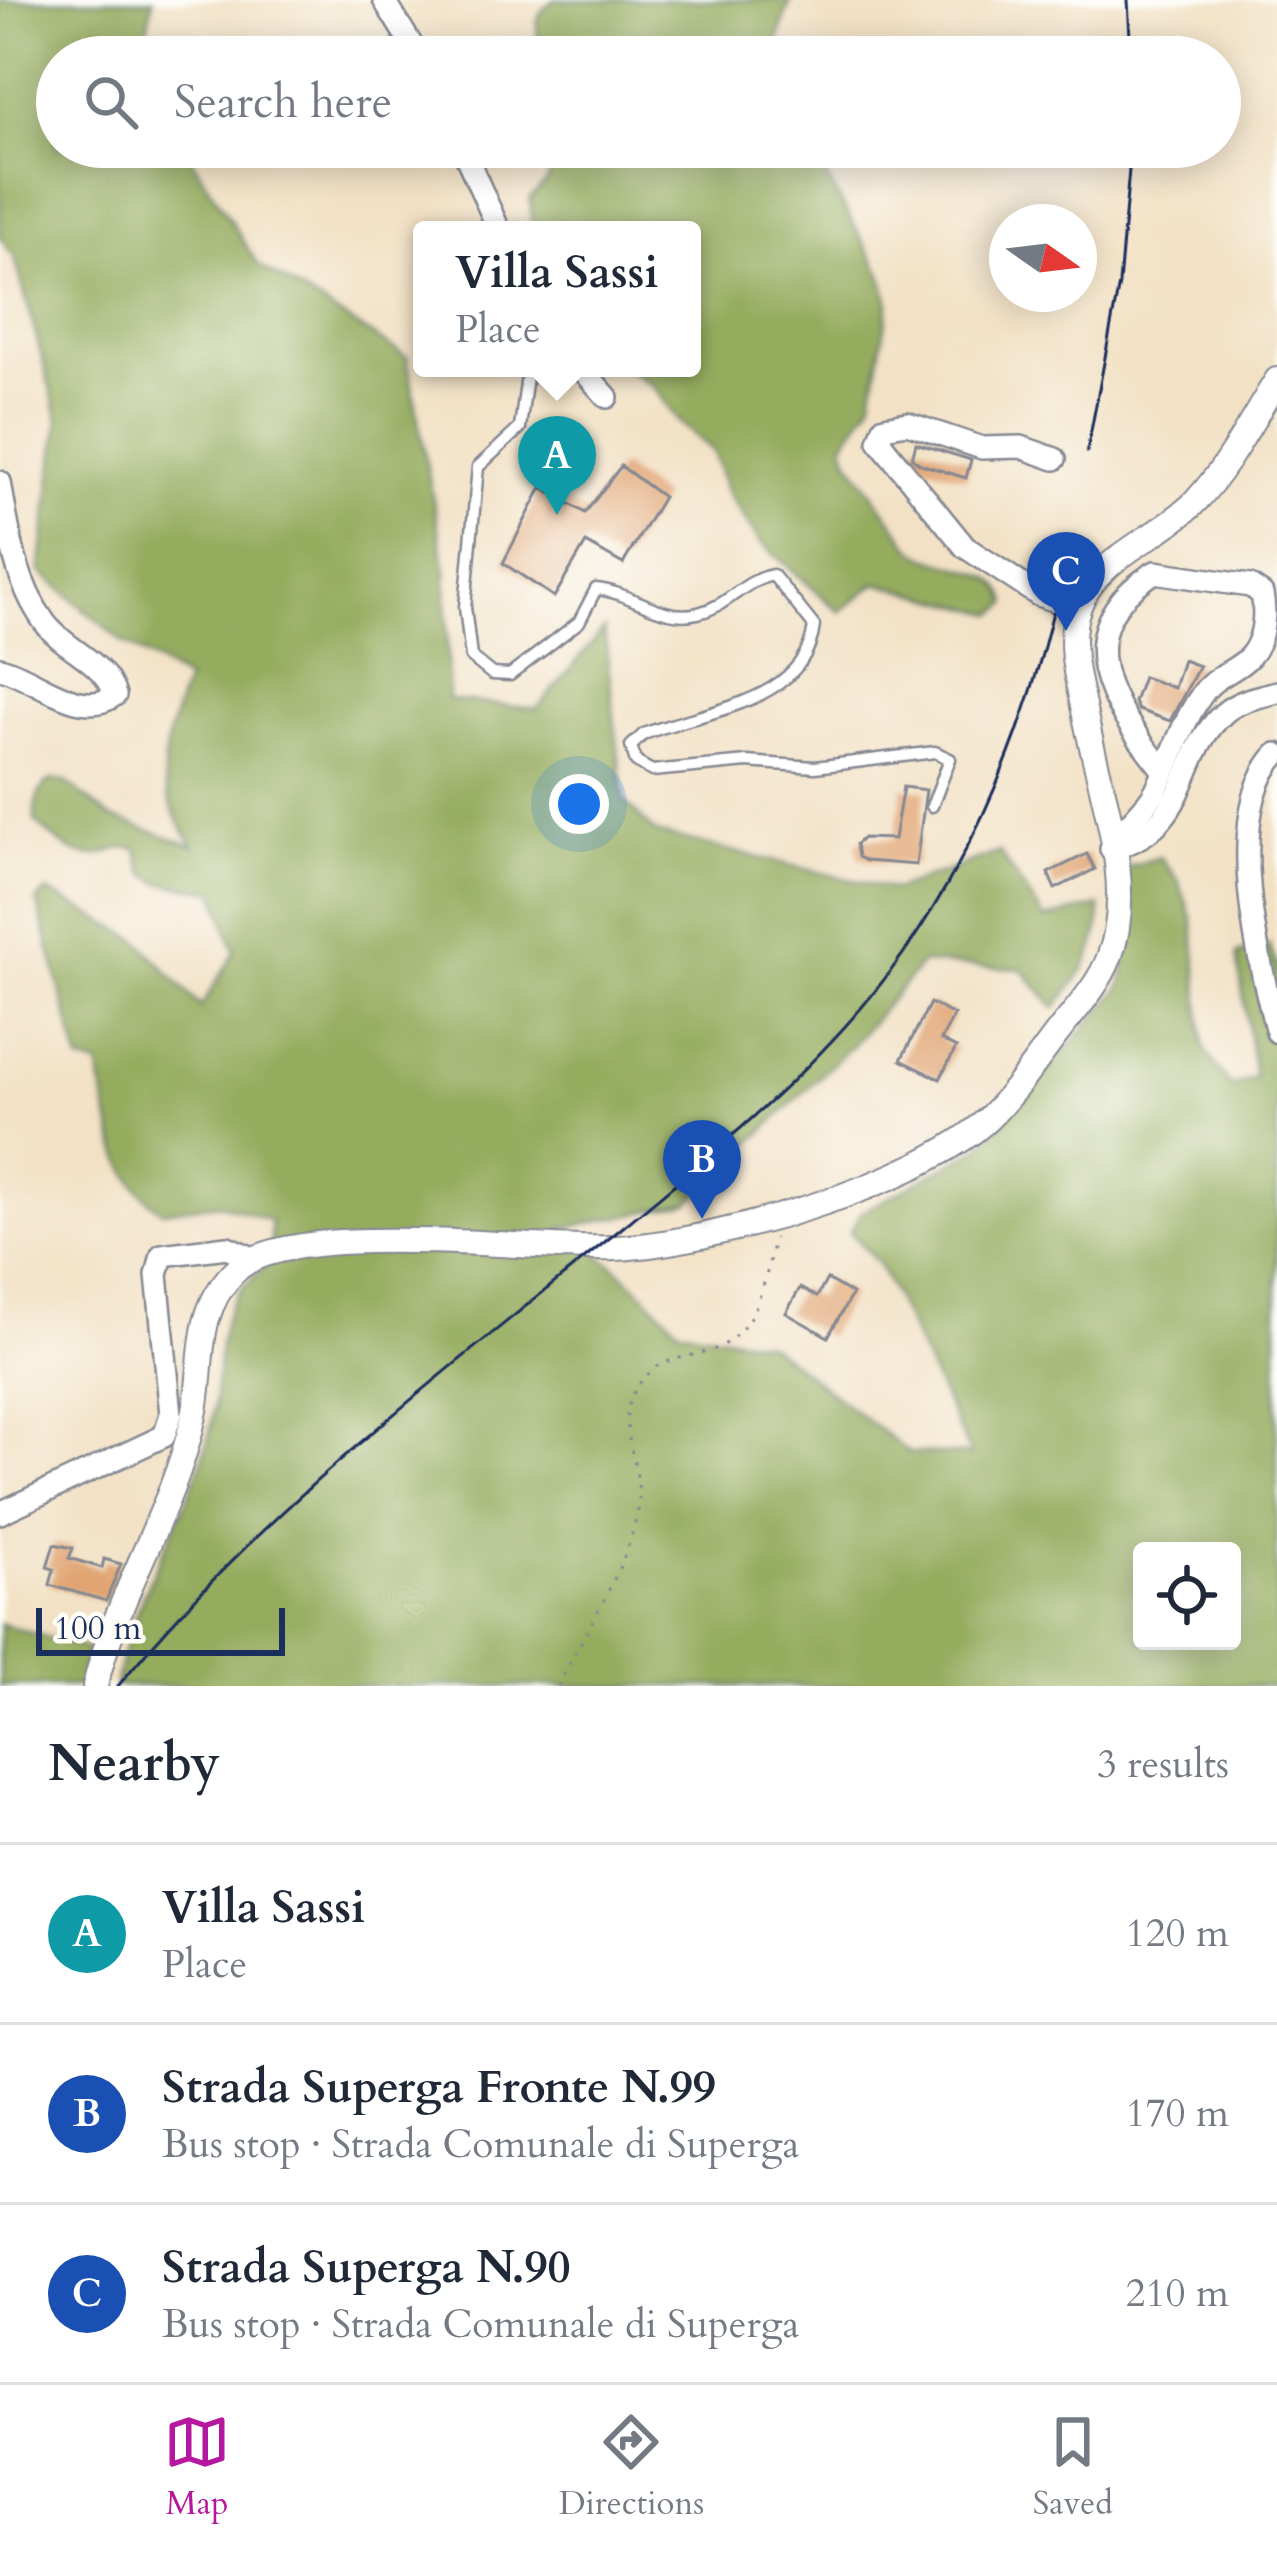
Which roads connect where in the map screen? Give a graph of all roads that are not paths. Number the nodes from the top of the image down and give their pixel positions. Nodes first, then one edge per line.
1 (383, 0) edge
2 (406, 36) edge
3 (471, 168) edge
4 (495, 221) edge
5 (527, 377) edge
6 (589, 377) edge
7 (1277, 380) edge
8 (607, 397) dead end
9 (1055, 459) dead end
10 (0, 482) edge
11 (1077, 608) junction
12 (0, 668) edge
13 (1277, 692) edge
14 (1277, 754) edge
15 (1164, 771) junction
16 (932, 806) dead end
17 (1111, 849) junction
18 (1277, 1032) edge
19 (250, 1257) junction
20 (0, 1513) edge
21 (95, 1686) edge

1 - 2 street
3 - 4 street
5 - 16 lane
6 - 8 street
7 - 11 street
9 - 11 street
10 - 12 street
11 - 17 street
13 - 17 street
14 - 18 street
15 - 15 street
15 - 17 street
17 - 19 street
19 - 20 street
19 - 21 street

